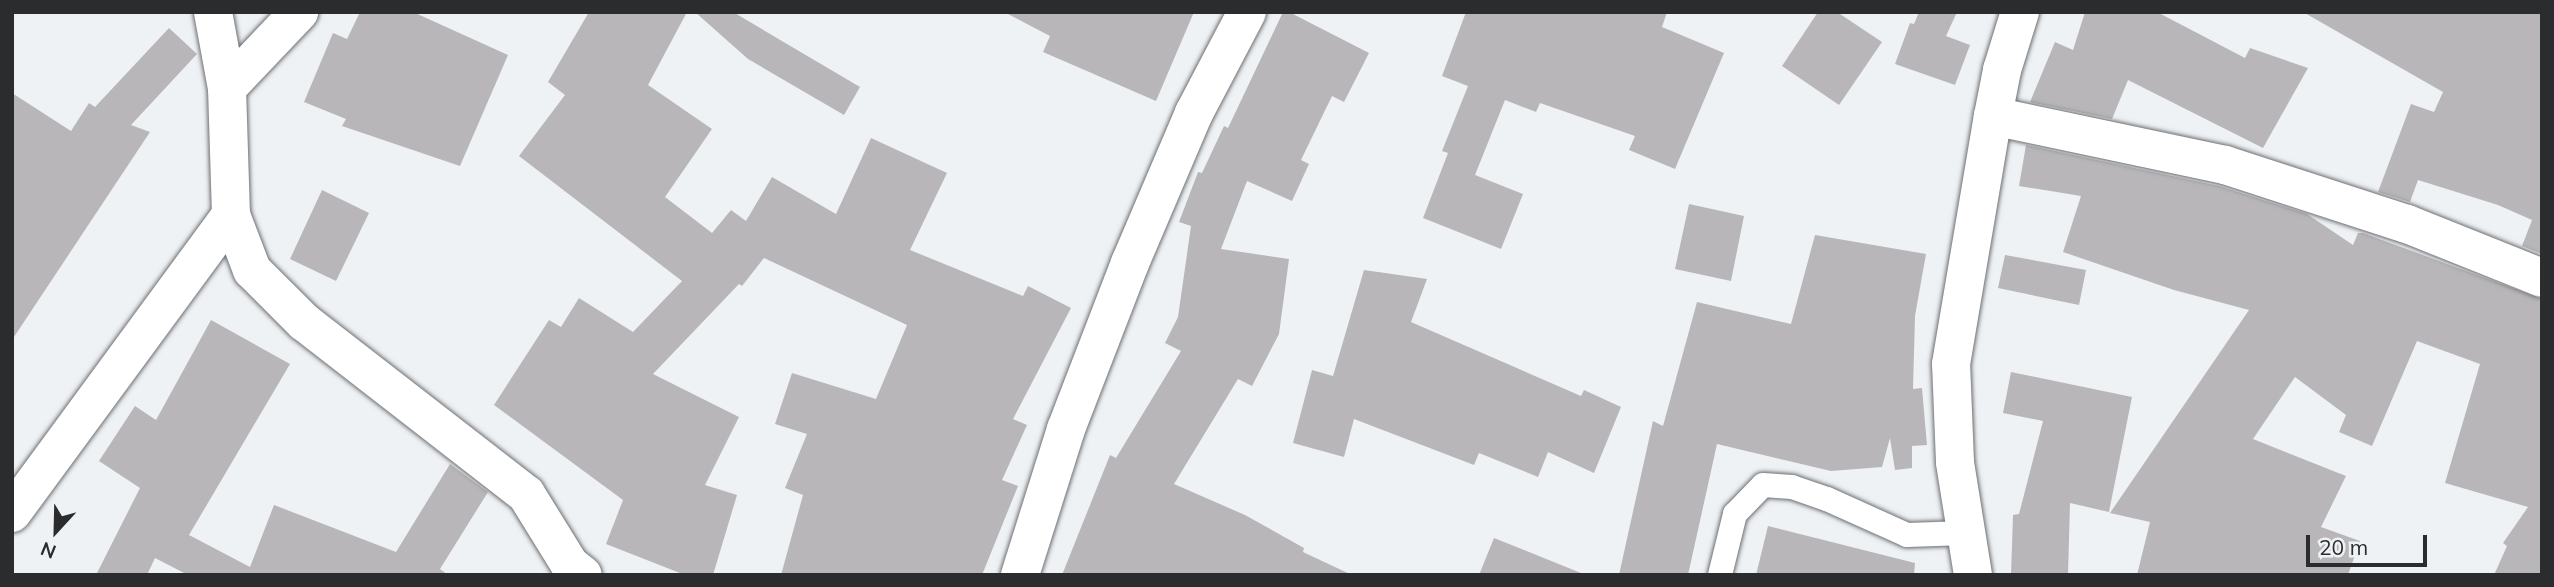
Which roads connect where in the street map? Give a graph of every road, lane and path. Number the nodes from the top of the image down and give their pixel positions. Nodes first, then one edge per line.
1 (213, 12) edge
2 (299, 12) edge
3 (1247, 12) edge
4 (2020, 12) edge
5 (227, 88) junction
6 (1993, 116) junction
7 (230, 215) junction
8 (2542, 278) edge
9 (12, 513) edge
10 (1966, 533) junction
11 (583, 575) edge
12 (1020, 575) edge
13 (1720, 575) edge
14 (1973, 575) edge

1 - 5 street
2 - 5 street
3 - 12 street
4 - 6 street
5 - 7 street
6 - 8 street
6 - 10 street
7 - 9 street
7 - 11 street
10 - 13 lane
10 - 14 street

